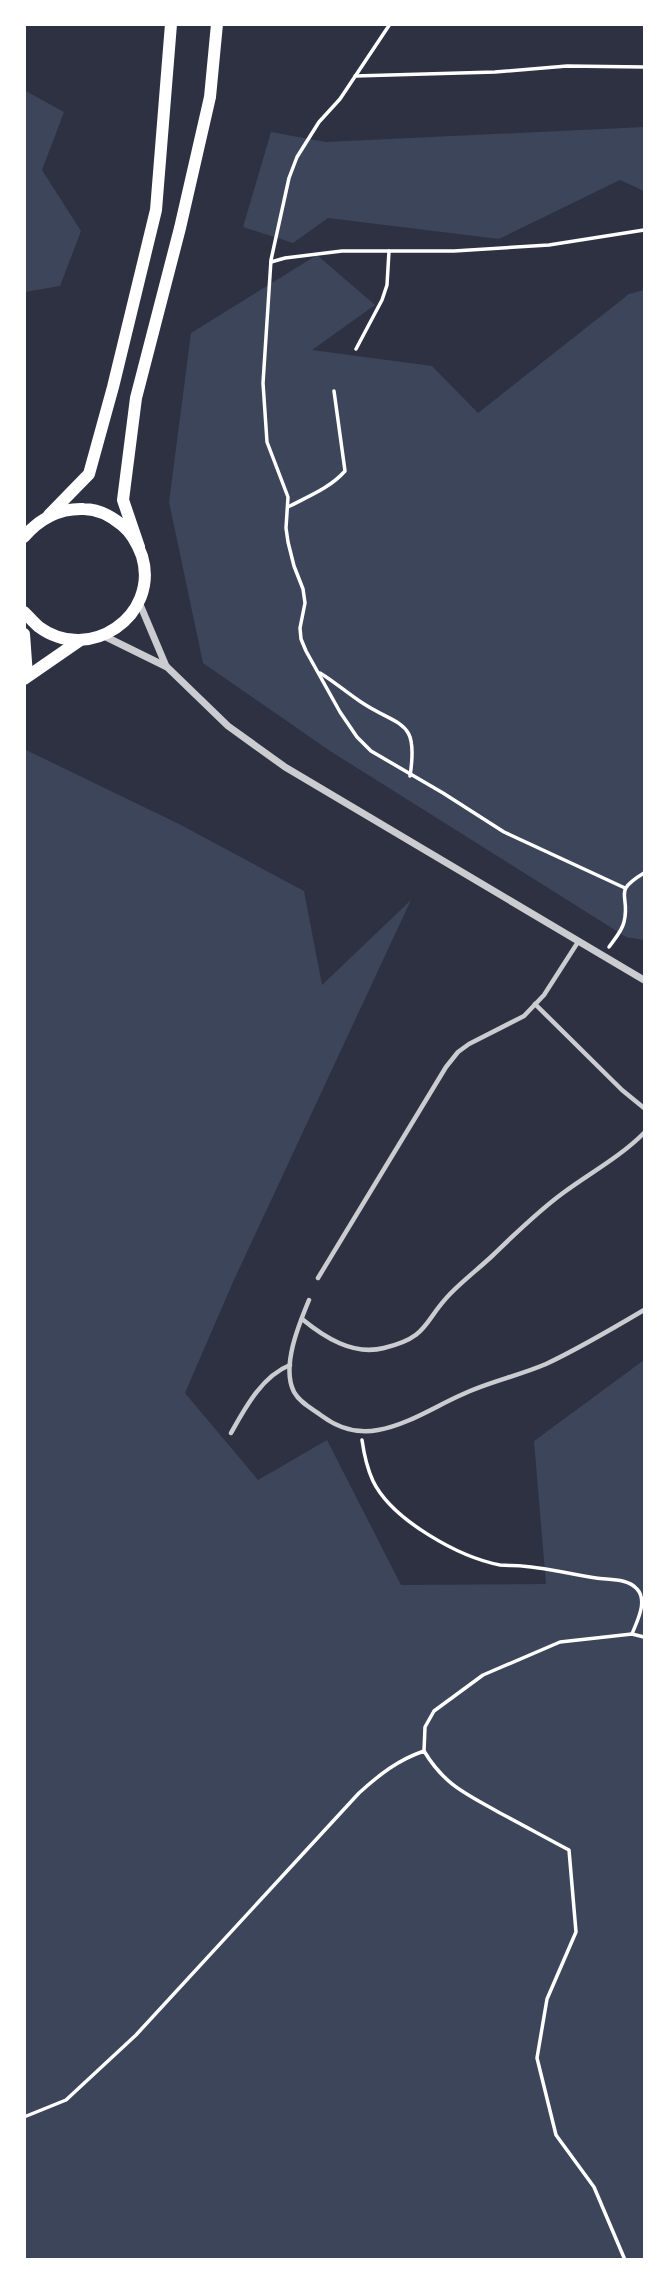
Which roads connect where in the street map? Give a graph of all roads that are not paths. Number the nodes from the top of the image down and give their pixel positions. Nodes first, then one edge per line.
1 (171, 24) edge
2 (217, 24) edge
3 (49, 515) junction
4 (24, 537) edge
5 (139, 547) junction
6 (139, 603) junction
7 (24, 612) edge
8 (24, 634) edge
9 (104, 636) junction
10 (79, 641) junction
11 (167, 667) junction
12 (26, 677) edge
13 (579, 941) junction
14 (645, 980) edge
15 (536, 1004) junction
16 (645, 1108) edge
17 (645, 1133) edge
18 (318, 1278) dead end
19 (309, 1300) dead end
20 (645, 1310) edge
21 (302, 1318) junction
22 (290, 1365) junction
23 (231, 1433) dead end

1 - 3 main road
2 - 5 main road
3 - 4 main road
3 - 5 main road
5 - 6 main road
6 - 9 main road
6 - 11 street
7 - 10 main road
8 - 12 main road
9 - 10 main road
9 - 11 street
10 - 12 main road
11 - 13 street
13 - 14 street
13 - 15 lane
15 - 16 lane
15 - 18 lane
17 - 21 lane
19 - 21 lane
20 - 22 lane
21 - 22 lane
22 - 23 lane

